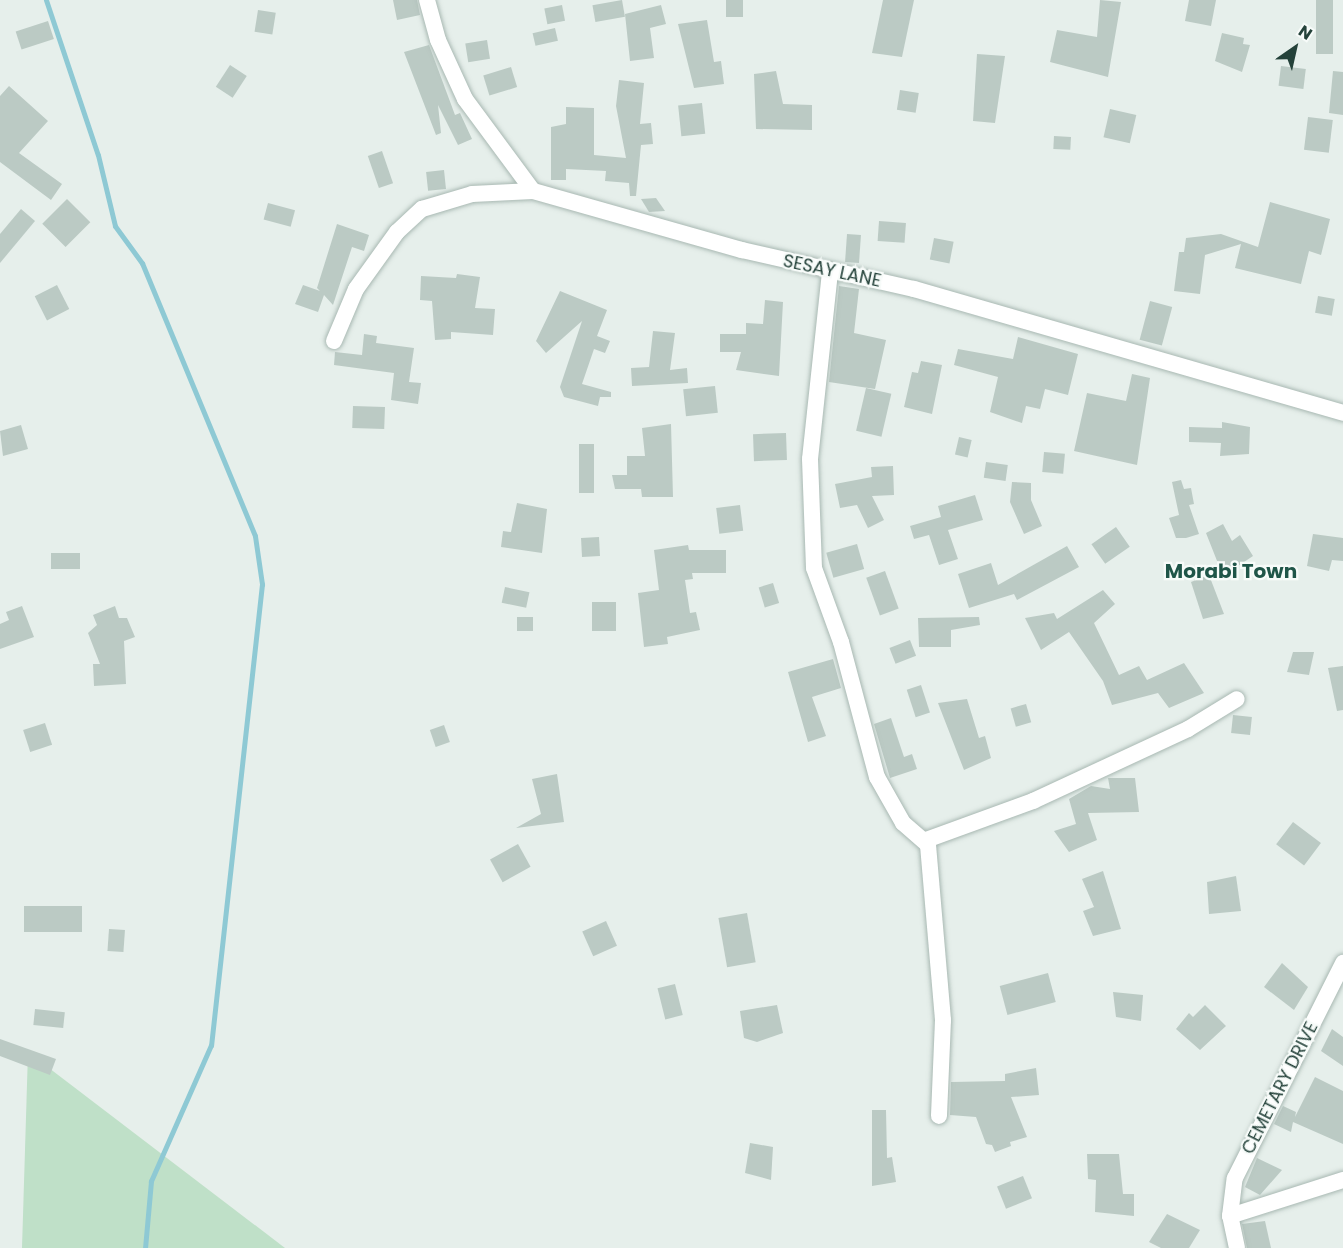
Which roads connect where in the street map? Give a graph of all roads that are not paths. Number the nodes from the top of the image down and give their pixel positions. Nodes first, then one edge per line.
1 (427, 0) edge
2 (533, 191) junction
3 (830, 272) junction
4 (334, 341) dead end
5 (1343, 413) edge
6 (1237, 699) dead end
7 (926, 840) junction
8 (1343, 963) edge
9 (939, 1116) dead end
10 (1343, 1180) edge
11 (1230, 1216) junction
12 (1237, 1248) edge

1 - 2 street
2 - 3 street, SESAY LANE
2 - 4 street, SESAY LANE
3 - 5 street, SESAY LANE
3 - 7 street
6 - 7 street
7 - 9 street
8 - 11 street, CEMETARY DRIVE
10 - 11 street
11 - 12 street, CEMETARY DRIVE

